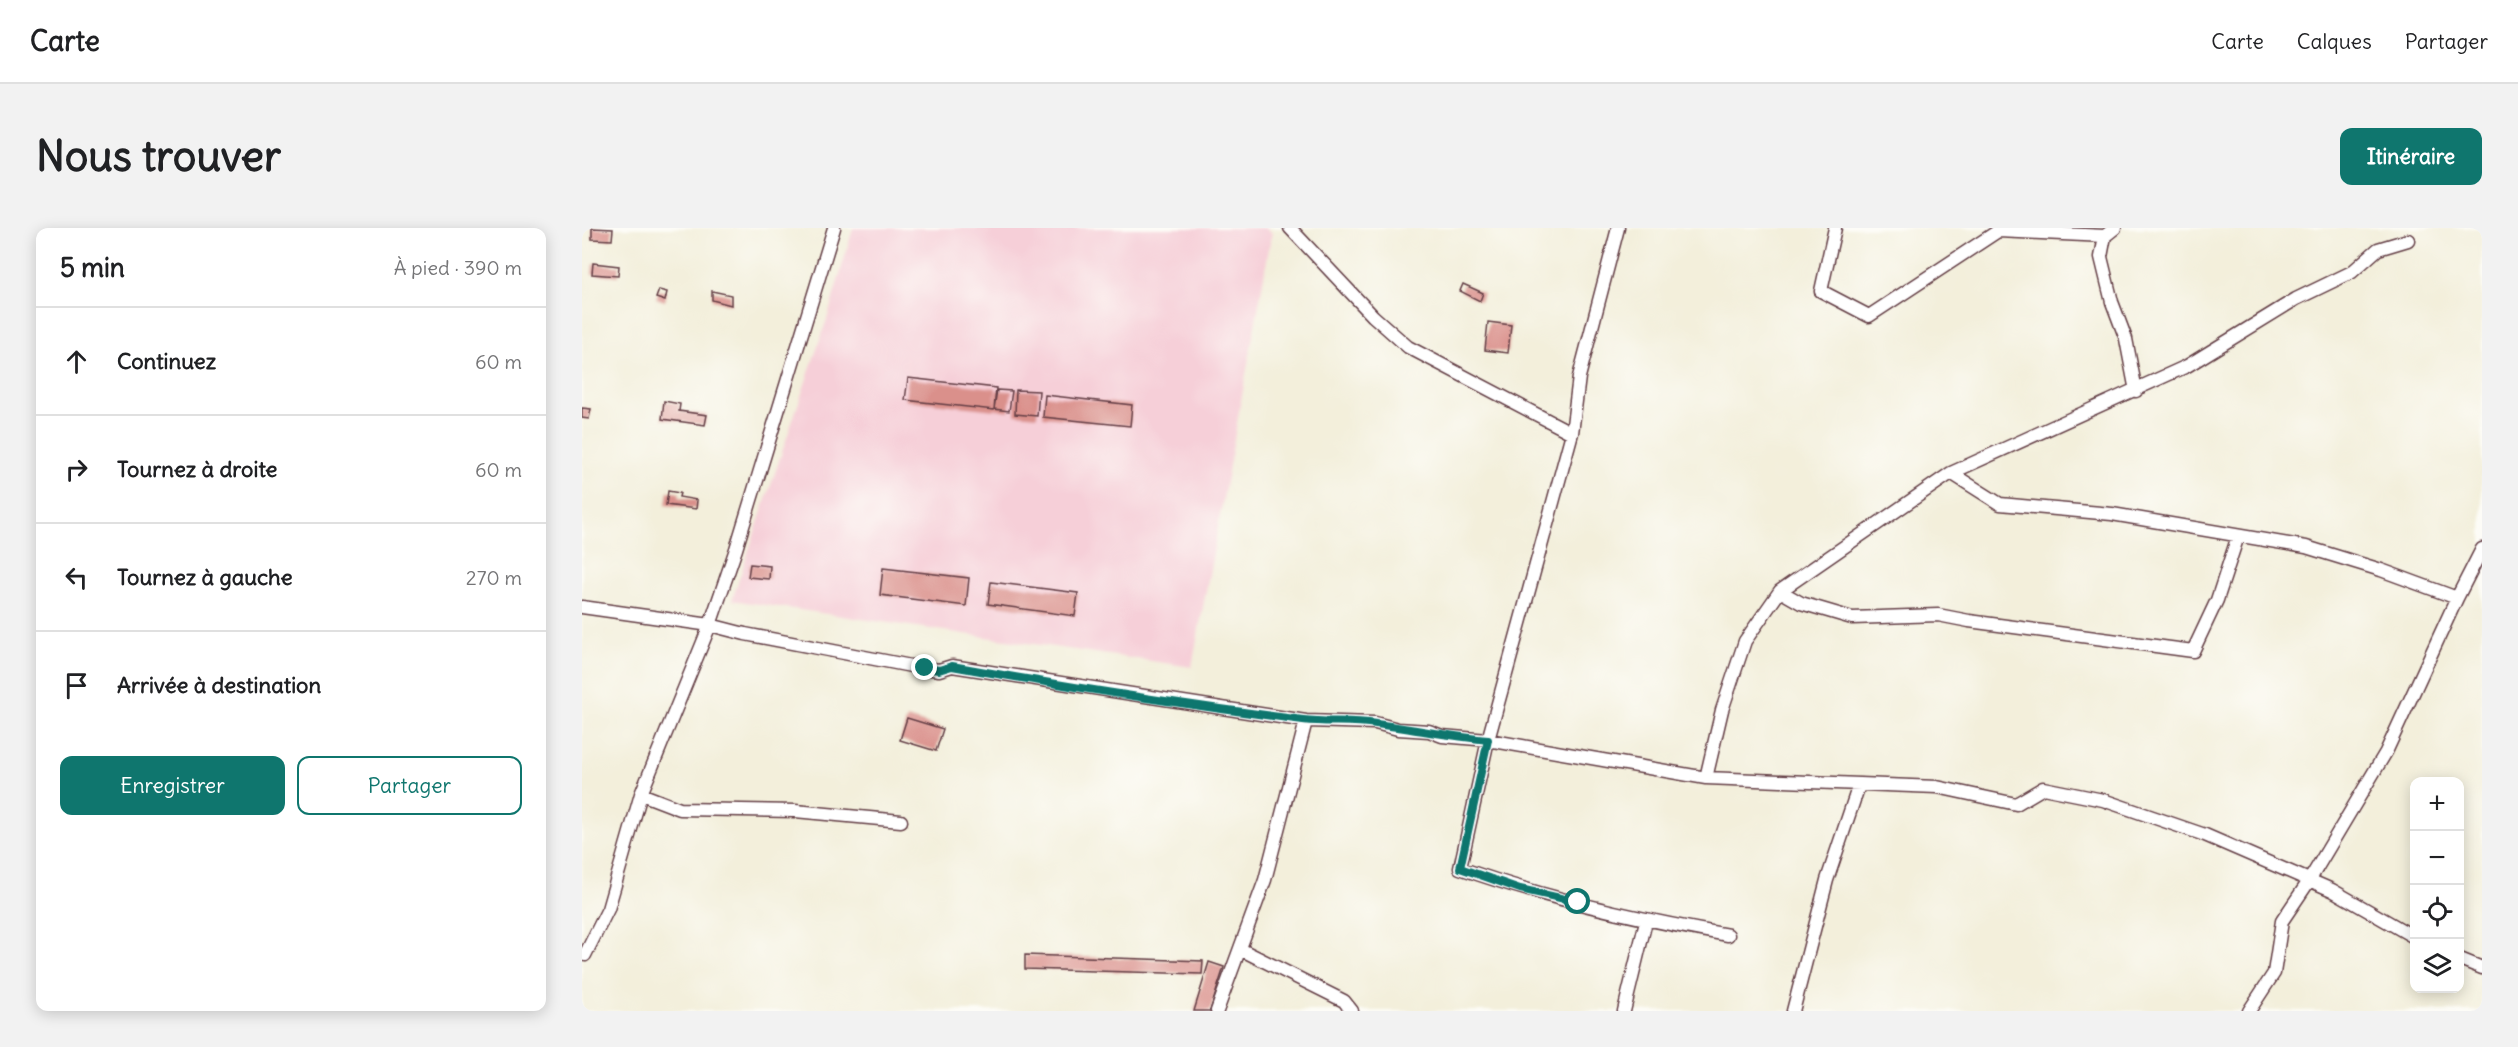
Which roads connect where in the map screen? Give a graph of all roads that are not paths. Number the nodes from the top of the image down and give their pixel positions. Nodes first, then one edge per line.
1 (834, 228) edge
2 (1290, 228) edge
3 (1618, 228) edge
4 (1835, 228) edge
5 (1998, 230) edge
6 (2110, 232) edge
7 (2408, 240) dead end
8 (2136, 390) junction
9 (1572, 433) junction
10 (1951, 473) junction
11 (2238, 536) junction
12 (2482, 549) edge
13 (1780, 591) junction
14 (2457, 598) junction
15 (582, 607) edge
16 (710, 625) junction
17 (1306, 721) junction
18 (1488, 740) junction
19 (1706, 778) junction
20 (1859, 785) junction
21 (640, 794) junction
22 (901, 821) dead end
23 (2309, 881) junction
24 (1646, 921) junction
25 (2410, 934) edge
26 (1728, 935) dead end
27 (1240, 950) junction
28 (582, 954) edge
29 (2464, 961) edge
30 (2482, 968) edge
31 (1216, 1011) edge
32 (1352, 1011) edge
33 (1624, 1011) edge
34 (1793, 1011) edge
35 (2249, 1011) edge

1 - 16 street
2 - 9 street
3 - 9 street
4 - 5 street
5 - 6 street
6 - 8 street
7 - 8 street
8 - 10 street
9 - 18 street
10 - 11 street
10 - 13 street
11 - 13 street
11 - 14 street
12 - 14 street
13 - 19 street
14 - 23 street
15 - 16 street
16 - 17 street
16 - 21 street
17 - 18 street
17 - 27 street
18 - 19 street
18 - 24 street
19 - 20 street
20 - 23 street
20 - 34 street
21 - 22 street
21 - 28 street
23 - 25 street
23 - 35 street
24 - 26 street
24 - 33 street
27 - 31 street
27 - 32 street
29 - 30 street

